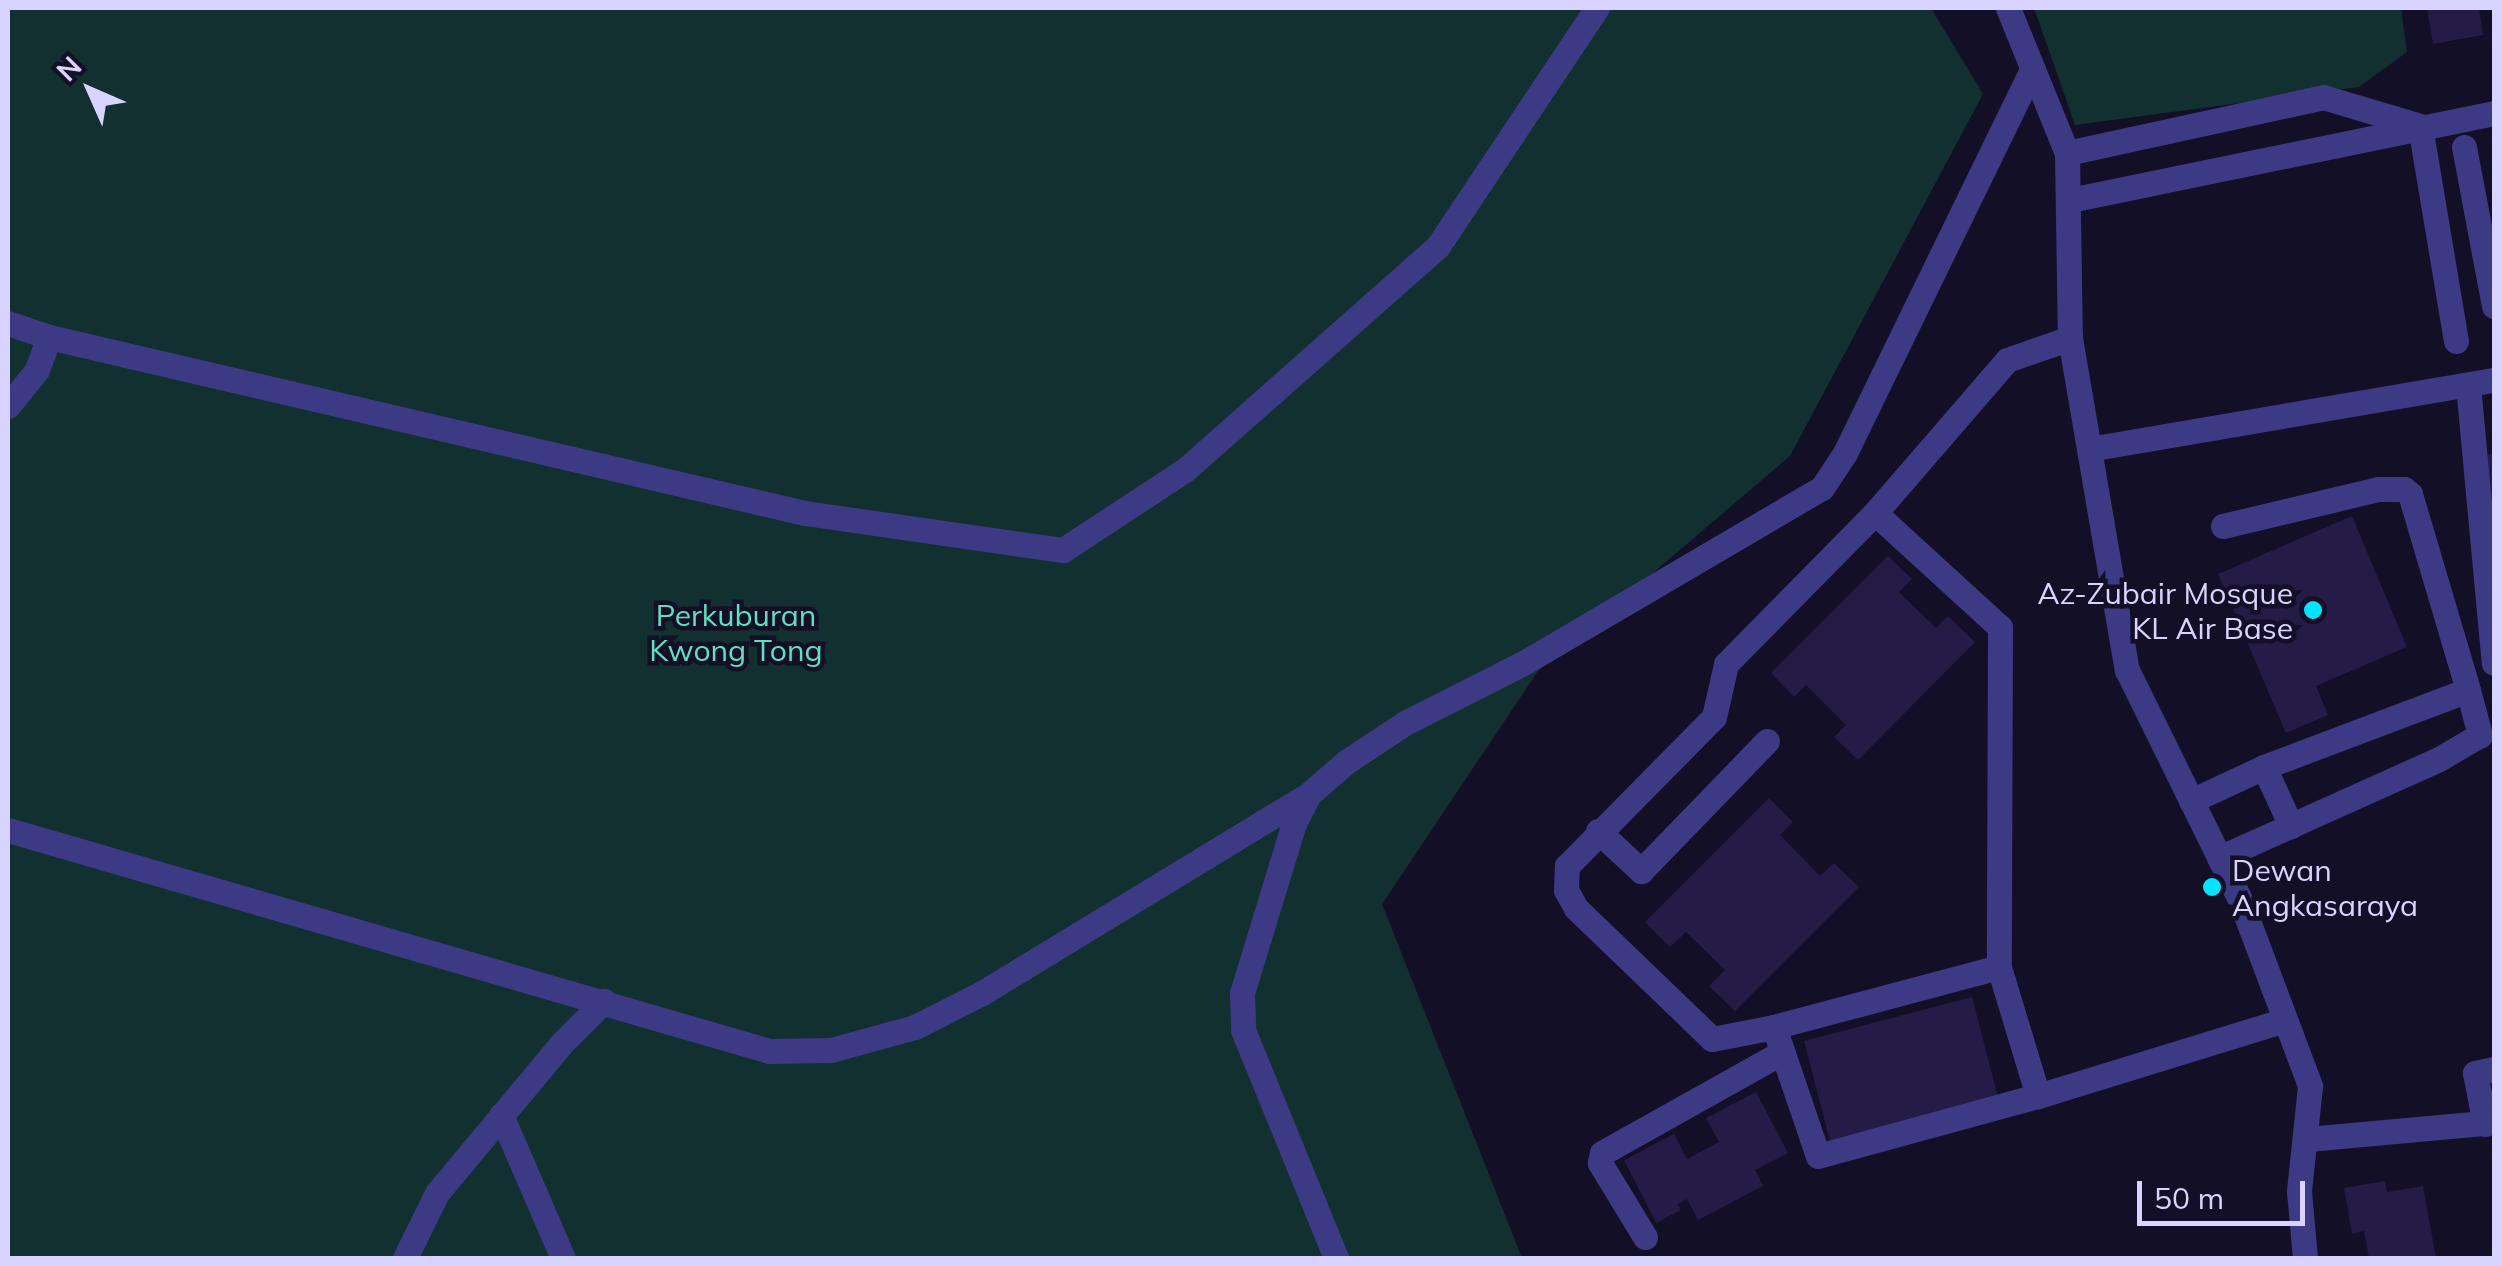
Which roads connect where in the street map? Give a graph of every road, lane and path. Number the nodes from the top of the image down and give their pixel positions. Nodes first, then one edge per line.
1 (1598, 8) edge
2 (2008, 8) edge
3 (2033, 68) junction
4 (2494, 113) edge
5 (2420, 126) junction
6 (2464, 146) dead end
7 (2067, 152) junction
8 (2070, 200) junction
9 (2494, 306) edge
10 (8, 324) edge
11 (49, 337) junction
12 (2070, 338) junction
13 (2456, 340) dead end
14 (2494, 380) edge
15 (2468, 384) junction
16 (8, 406) edge
17 (2089, 448) junction
18 (1875, 513) junction
19 (2222, 526) dead end
20 (2494, 663) edge
21 (2468, 690) junction
22 (1768, 741) dead end
23 (2264, 766) junction
24 (1308, 796) junction
25 (2191, 800) junction
26 (2292, 826) junction
27 (8, 830) edge
28 (1598, 831) junction
29 (2219, 858) junction
30 (1999, 966) junction
31 (604, 1001) junction
32 (2285, 1020) junction
33 (1778, 1040) junction
34 (2494, 1069) edge
35 (2038, 1096) junction
36 (500, 1115) junction
37 (2490, 1123) edge
38 (2308, 1139) junction
39 (1646, 1237) dead end
40 (405, 1258) edge
41 (563, 1258) edge
42 (1336, 1258) edge
43 (2305, 1258) edge

1 - 11 street
2 - 3 street
3 - 7 street
3 - 24 street
4 - 5 street
5 - 7 street
5 - 8 street
5 - 13 street
6 - 9 street
7 - 8 street
8 - 12 street
10 - 11 street
11 - 16 street
12 - 17 street
12 - 18 street
14 - 15 street
15 - 17 street
15 - 20 street
17 - 25 street
18 - 28 street
18 - 30 street
19 - 21 street
21 - 23 street
21 - 26 street
22 - 28 street
23 - 25 street
23 - 26 street
24 - 31 street
24 - 42 street
25 - 29 street
26 - 29 street
27 - 31 street
28 - 33 street
29 - 32 street
30 - 33 street
30 - 35 street
31 - 36 street
32 - 35 street
32 - 38 street
33 - 35 street
33 - 39 street
34 - 37 street
36 - 40 street
36 - 41 street
37 - 38 street
38 - 43 street

